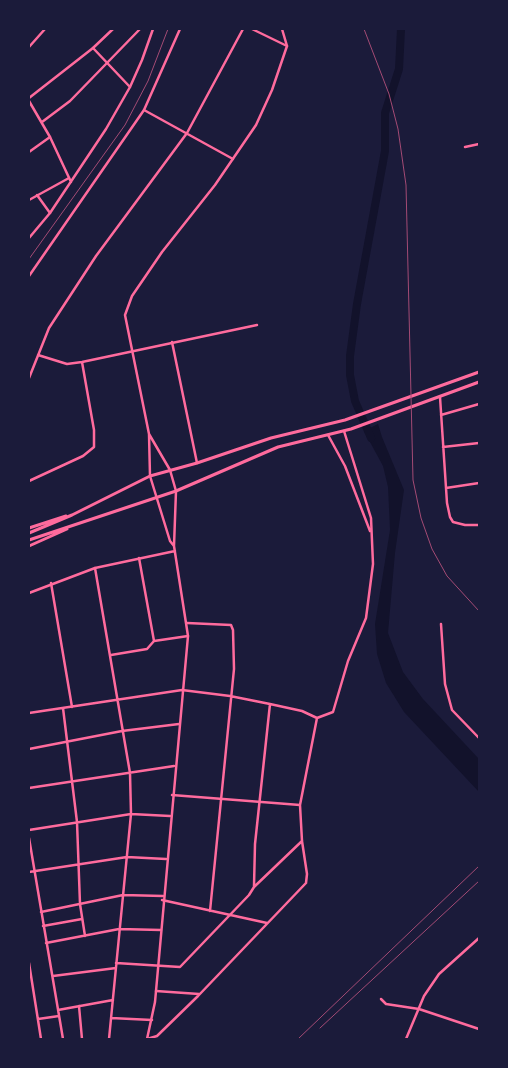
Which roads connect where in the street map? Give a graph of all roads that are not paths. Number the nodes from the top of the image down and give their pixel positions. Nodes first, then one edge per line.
1 (45, 29) edge
2 (113, 29) edge
3 (140, 29) edge
4 (153, 29) edge
5 (180, 29) edge
6 (244, 29) edge
7 (252, 29) edge
8 (282, 29) edge
9 (287, 46) junction
10 (29, 47) edge
11 (93, 48) junction
12 (109, 62) junction
13 (130, 86) junction
14 (29, 99) edge
15 (144, 110) junction
16 (42, 122) junction
17 (187, 133) junction
18 (50, 137) junction
19 (479, 144) edge
20 (465, 147) dead end
21 (29, 152) edge
22 (232, 159) junction
23 (70, 180) junction
24 (37, 195) junction
25 (29, 200) edge
26 (50, 213) junction
27 (29, 238) edge
28 (29, 276) edge
29 (257, 325) dead end
30 (172, 342) junction
31 (133, 350) junction
32 (38, 355) junction
33 (82, 362) junction
34 (479, 372) edge
35 (29, 378) edge
36 (479, 382) edge
37 (440, 397) junction
38 (479, 404) edge
39 (441, 415) junction
40 (344, 431) junction
41 (149, 434) junction
42 (328, 434) junction
43 (479, 443) edge
44 (443, 447) junction
45 (197, 463) junction
46 (170, 470) junction
47 (150, 476) junction
48 (29, 481) edge
49 (479, 483) edge
50 (446, 488) junction
51 (176, 491) junction
52 (156, 498) junction
53 (72, 515) junction
54 (76, 524) junction
55 (479, 524) edge
56 (29, 528) edge
57 (371, 532) junction
58 (29, 533) edge
59 (29, 540) edge
60 (29, 546) edge
61 (174, 546) junction
62 (175, 551) junction
63 (138, 558) junction
64 (95, 568) junction
65 (51, 582) junction
66 (29, 592) edge
67 (188, 623) junction
68 (441, 624) dead end
69 (188, 636) junction
70 (154, 641) junction
71 (111, 656) junction
72 (182, 690) junction
73 (230, 696) junction
74 (119, 699) junction
75 (270, 704) junction
76 (72, 707) junction
77 (63, 708) junction
78 (29, 713) edge
79 (317, 718) junction
80 (179, 724) junction
81 (122, 731) junction
82 (479, 738) edge
83 (67, 742) junction
84 (29, 749) edge
85 (174, 766) junction
86 (130, 773) junction
87 (72, 782) junction
88 (29, 788) edge
89 (172, 795) junction
90 (221, 798) junction
91 (260, 802) junction
92 (300, 805) junction
93 (131, 814) junction
94 (170, 816) junction
95 (77, 822) junction
96 (29, 830) edge
97 (29, 838) edge
98 (302, 841) junction
99 (127, 857) junction
100 (166, 860) junction
101 (80, 864) junction
102 (29, 872) edge
103 (34, 872) junction
104 (254, 887) junction
105 (123, 895) junction
106 (163, 896) junction
107 (162, 900) junction
108 (80, 904) junction
109 (210, 911) junction
110 (41, 912) junction
111 (228, 915) junction
112 (82, 919) junction
113 (267, 923) junction
114 (43, 926) junction
115 (120, 929) junction
116 (161, 930) junction
117 (84, 936) junction
118 (479, 938) edge
119 (46, 943) junction
120 (29, 963) edge
121 (116, 963) junction
122 (157, 966) junction
123 (116, 968) junction
124 (52, 976) junction
125 (155, 991) junction
126 (199, 994) junction
127 (381, 999) dead end
128 (112, 1000) junction
129 (79, 1006) junction
130 (419, 1009) junction
131 (58, 1010) junction
132 (59, 1016) junction
133 (111, 1018) junction
134 (38, 1019) junction
135 (152, 1020) junction
136 (479, 1029) edge
137 (42, 1039) edge
138 (64, 1039) edge
139 (82, 1039) edge
140 (109, 1039) edge
141 (147, 1039) edge
142 (406, 1039) edge

1 - 10 street
2 - 11 street
3 - 12 street
4 - 13 street
5 - 15 street
6 - 17 street
7 - 9 street
8 - 9 street
9 - 22 street
11 - 12 street
11 - 14 street
12 - 13 street
12 - 16 street
13 - 23 street
14 - 16 street
15 - 17 street
15 - 28 street
16 - 18 street
17 - 22 street
17 - 32 street
18 - 21 street
18 - 23 street
19 - 20 street
22 - 31 street
23 - 24 street
23 - 26 street
24 - 25 street
24 - 26 street
26 - 27 street
29 - 30 street
30 - 31 street
30 - 45 street
31 - 33 street
31 - 41 street
32 - 33 street
32 - 35 street
33 - 48 street
34 - 45 main road
36 - 37 main road
37 - 39 street
37 - 40 main road
38 - 39 street
39 - 44 street
40 - 42 main road
40 - 57 street
41 - 46 street
41 - 47 street
42 - 51 main road
42 - 57 street
43 - 44 street
44 - 50 street
45 - 46 main road
46 - 47 main road
46 - 51 street
47 - 52 street
47 - 53 main road
49 - 50 street
50 - 55 street
51 - 52 main road
51 - 61 street
52 - 54 main road
52 - 61 street
53 - 56 main road
53 - 58 main road
54 - 59 main road
54 - 60 main road
57 - 79 street
61 - 62 street
62 - 63 street
62 - 67 street
63 - 64 street
63 - 70 street
64 - 65 street
64 - 71 street
65 - 66 street
65 - 76 street
67 - 69 street
67 - 73 street
68 - 82 street
69 - 70 street
69 - 72 street
70 - 71 street
71 - 74 street
72 - 73 street
72 - 74 street
72 - 80 street
73 - 75 street
73 - 90 street
74 - 76 street
74 - 81 street
75 - 79 street
75 - 91 street
76 - 77 street
77 - 78 street
77 - 83 street
79 - 92 street
80 - 81 street
80 - 85 street
81 - 83 street
81 - 86 street
83 - 84 street
83 - 87 street
85 - 86 street
85 - 89 street
86 - 87 street
86 - 93 street
87 - 88 street
87 - 95 street
89 - 90 street
89 - 94 street
90 - 91 street
90 - 109 street
91 - 92 street
91 - 104 street
92 - 98 street
93 - 94 street
93 - 95 street
93 - 99 street
94 - 100 street
95 - 96 street
95 - 101 street
97 - 103 street
98 - 104 street
98 - 113 street
99 - 100 street
99 - 101 street
99 - 105 street
100 - 106 street
101 - 103 street
101 - 108 street
102 - 103 street
103 - 110 street
104 - 111 street
105 - 106 street
105 - 108 street
105 - 115 street
106 - 107 street
107 - 109 street
107 - 116 street
108 - 110 street
108 - 112 street
109 - 111 street
110 - 114 street
111 - 113 street
111 - 122 street
112 - 114 street
112 - 117 street
113 - 126 street
114 - 119 street
115 - 116 street
115 - 117 street
115 - 121 street
116 - 122 street
117 - 119 street
118 - 130 street
119 - 124 street
120 - 134 street
121 - 122 street
121 - 123 street
122 - 125 street
123 - 124 street
123 - 128 street
124 - 131 street
125 - 126 street
125 - 135 street
126 - 141 street
127 - 130 street
128 - 129 street
128 - 133 street
129 - 131 street
129 - 139 street
130 - 136 street
130 - 142 street
131 - 132 street
132 - 134 street
132 - 138 street
133 - 135 street
133 - 140 street
134 - 137 street
135 - 141 street

